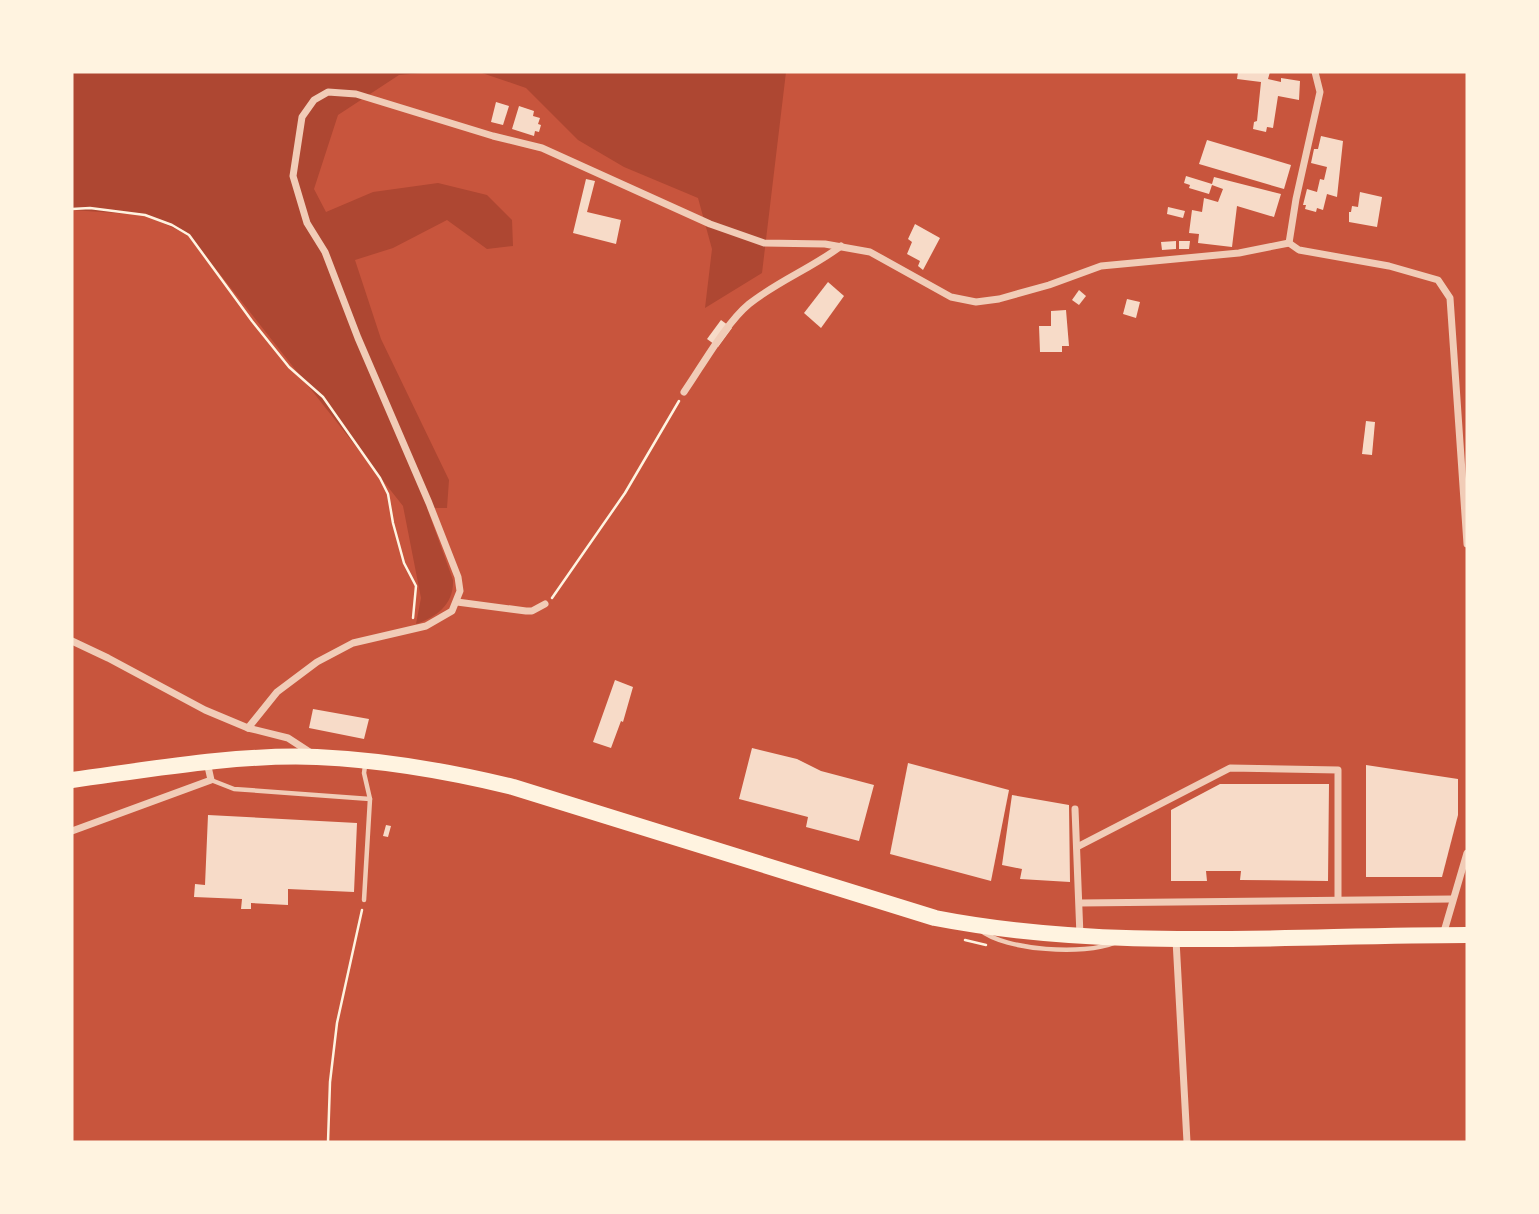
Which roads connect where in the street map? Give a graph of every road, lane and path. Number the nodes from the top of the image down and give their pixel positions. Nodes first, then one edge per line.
1 (1315, 72) edge
2 (72, 209) edge
3 (1289, 243) junction
4 (841, 246) junction
5 (684, 392) joint
6 (1467, 544) edge
7 (457, 602) junction
8 (545, 604) joint
9 (407, 631) junction
10 (72, 641) edge
11 (248, 728) junction
12 (317, 757) junction
13 (366, 761) junction
14 (207, 762) junction
15 (211, 779) junction
16 (72, 780) edge
17 (370, 799) junction
18 (1075, 809) dead end
19 (72, 831) edge
20 (1077, 847) junction
21 (1467, 853) edge
22 (1338, 899) junction
23 (1452, 899) junction
24 (364, 900) joint
25 (1080, 903) junction
26 (974, 925) junction
27 (1442, 935) junction
28 (1467, 935) edge
29 (1080, 937) junction
30 (1125, 938) junction
31 (1176, 940) junction
32 (328, 1142) edge
33 (1187, 1142) edge

1 - 3 street
2 - 9 path
3 - 4 street
3 - 6 street
4 - 5 street
4 - 7 street
5 - 8 path
7 - 8 street
7 - 9 street
9 - 11 street
10 - 11 street
11 - 12 street
12 - 13 main road
12 - 14 main road
13 - 17 lane
13 - 26 main road
14 - 15 street
14 - 16 main road
15 - 17 lane
15 - 19 street
17 - 24 lane
18 - 20 street
20 - 22 street
20 - 25 street
21 - 23 street
22 - 23 street
22 - 25 street
23 - 27 street
24 - 32 path
25 - 29 street
26 - 29 main road
26 - 30 lane
27 - 28 main road
27 - 31 main road
29 - 30 main road
30 - 31 main road
31 - 33 street

